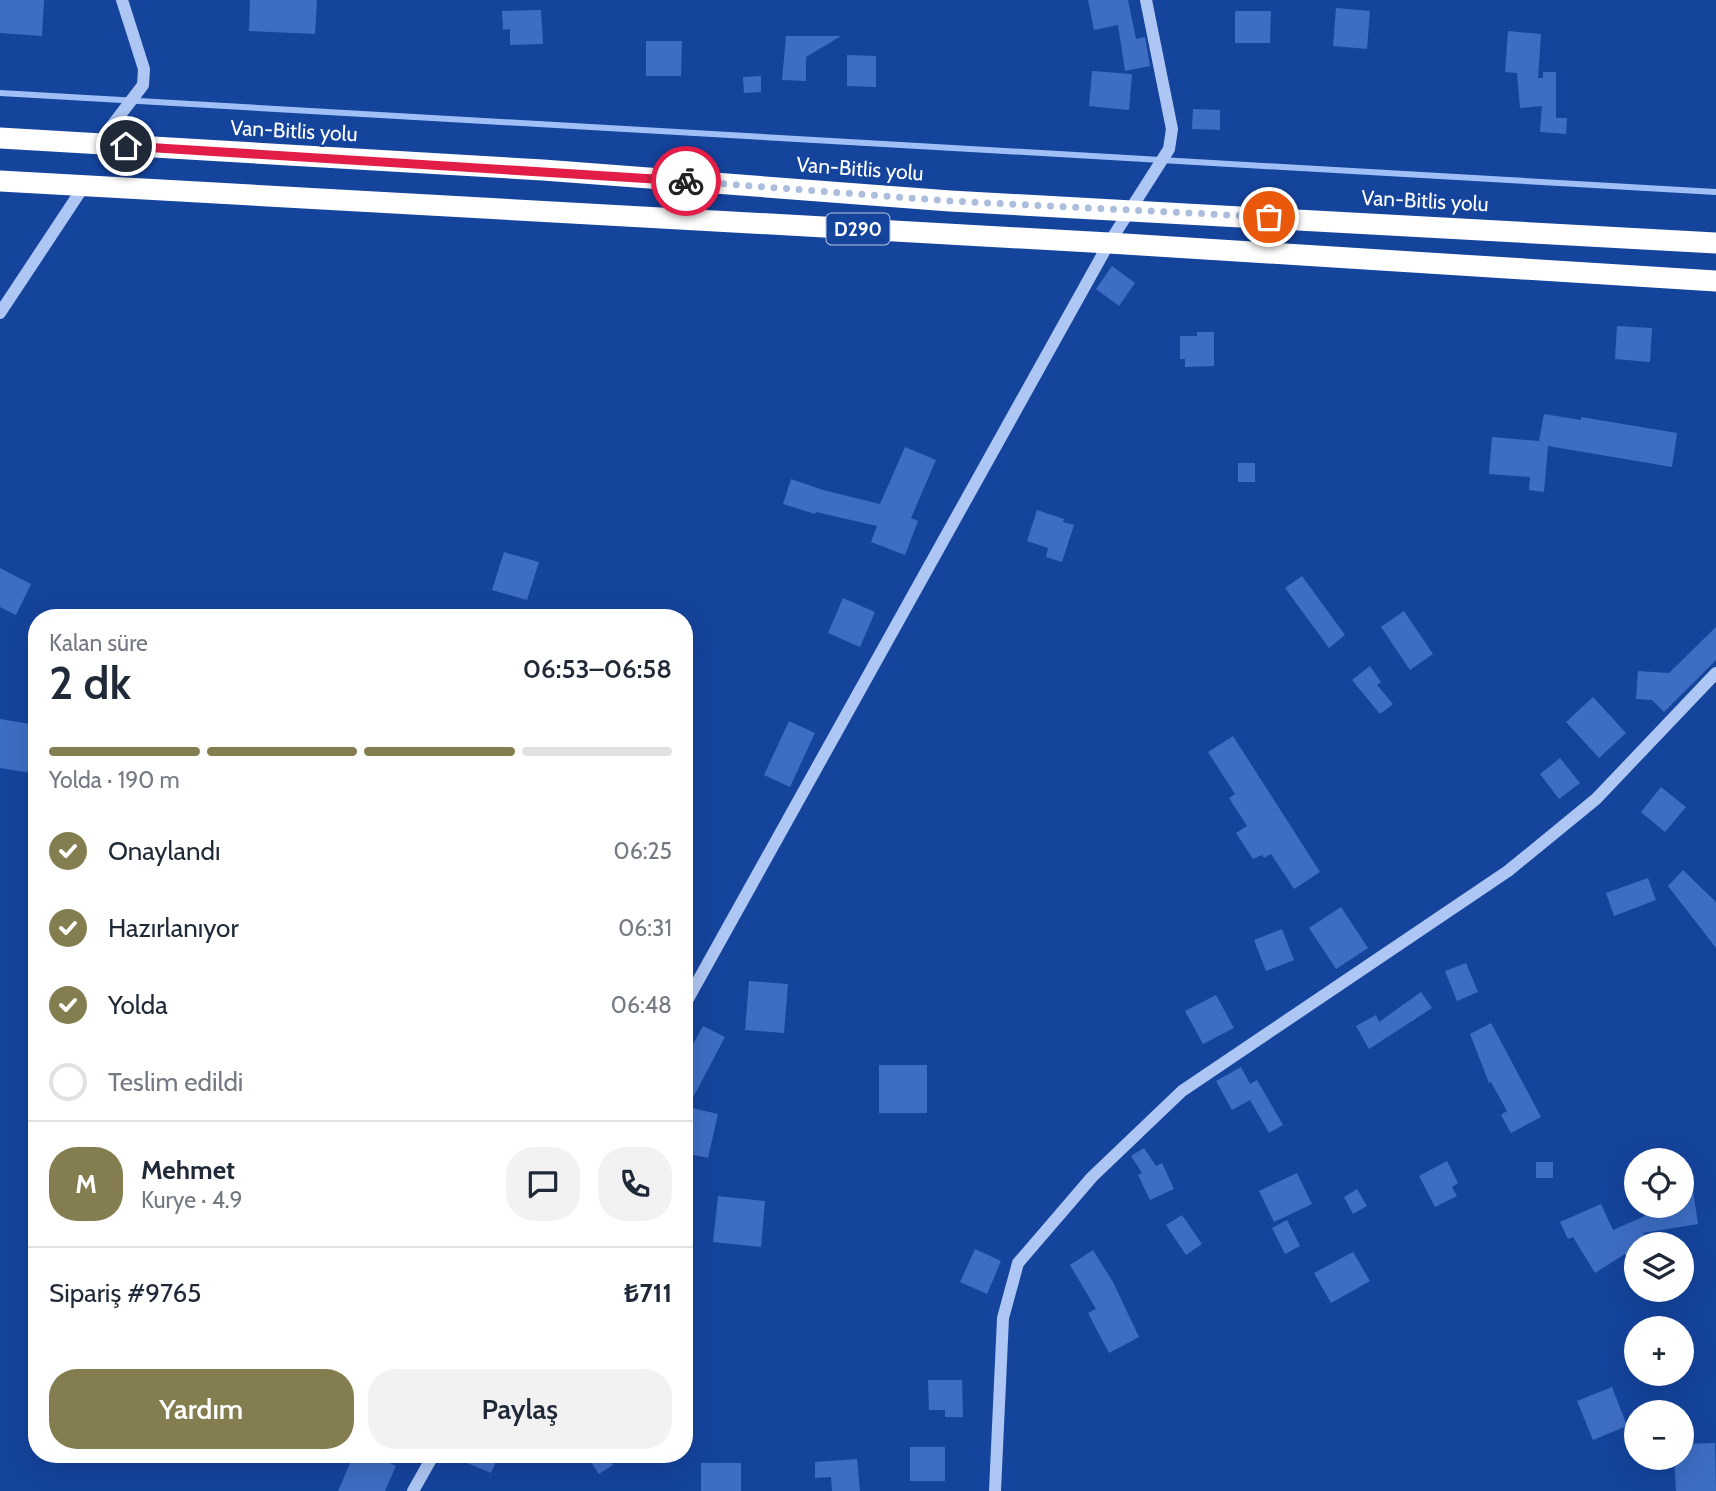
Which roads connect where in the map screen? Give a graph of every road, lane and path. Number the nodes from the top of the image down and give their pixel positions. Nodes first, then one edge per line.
1 (122, 0) edge
2 (1146, 0) edge
3 (0, 138) edge
4 (98, 144) junction
5 (0, 181) edge
6 (84, 186) junction
7 (1129, 209) junction
8 (1109, 243) junction
9 (1716, 243) edge
10 (1716, 281) edge
11 (0, 313) edge
12 (1716, 673) edge
13 (693, 990) edge
14 (429, 1463) edge
15 (413, 1491) edge
16 (995, 1491) edge

1 - 4 street
2 - 7 street
3 - 4 highway, Van-Bitlis yolu / D290
4 - 7 highway, Van-Bitlis yolu / D290
5 - 6 highway, D290
6 - 8 highway, D290
6 - 11 street
7 - 8 street
7 - 9 highway, Van-Bitlis yolu / D290
8 - 10 highway, D290
8 - 13 street
12 - 16 street
14 - 15 street

